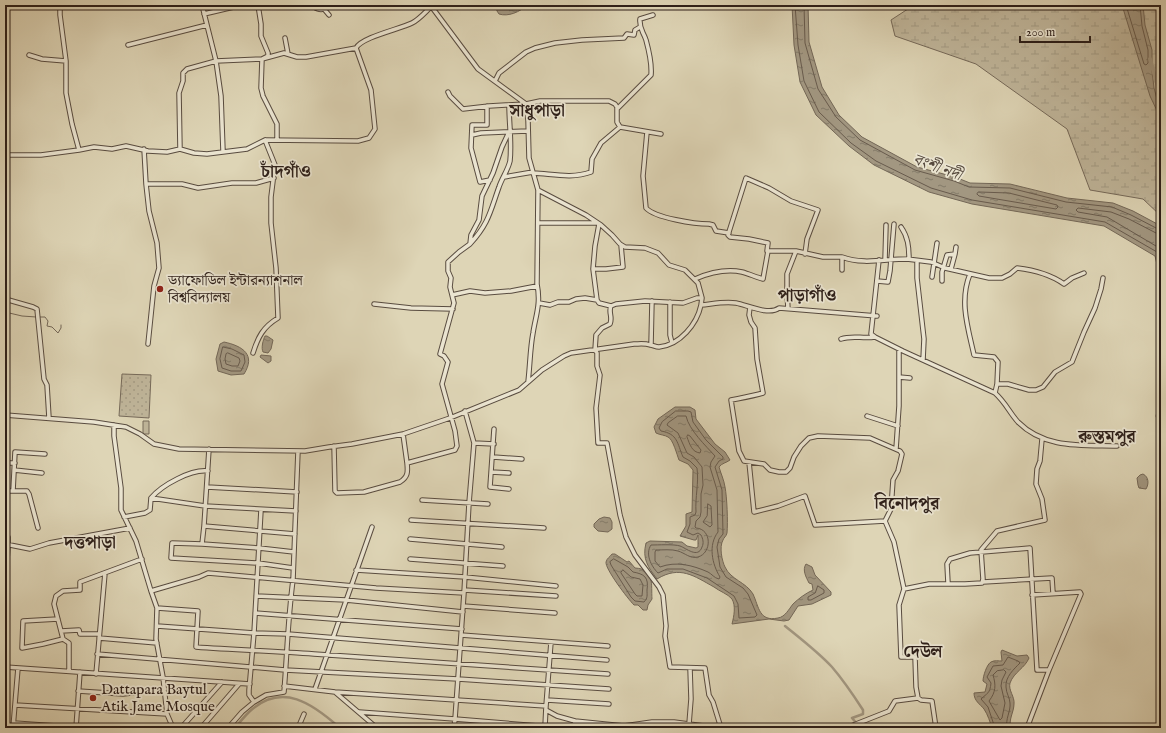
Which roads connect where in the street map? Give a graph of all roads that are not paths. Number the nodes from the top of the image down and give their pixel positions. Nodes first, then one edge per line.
1 (60, 5) edge
2 (202, 5) edge
3 (258, 5) edge
4 (265, 5) edge
5 (298, 5) edge
6 (313, 5) edge
7 (432, 5) edge
8 (238, 6) edge
9 (204, 14) junction
10 (329, 15) dead end
11 (653, 15) dead end
12 (207, 26) junction
13 (640, 27) junction
14 (284, 38) dead end
15 (128, 45) dead end
16 (356, 48) junction
17 (288, 54) junction
18 (29, 55) dead end
19 (262, 59) junction
20 (66, 61) junction
21 (216, 61) junction
22 (495, 81) junction
23 (448, 92) dead end
24 (5, 94) edge
25 (526, 104) junction
26 (509, 105) junction
27 (487, 106) junction
28 (618, 108) junction
29 (5, 118) edge
30 (620, 127) junction
31 (528, 131) junction
32 (509, 132) junction
33 (647, 132) junction
34 (661, 134) dead end
35 (472, 135) junction
36 (265, 140) junction
37 (276, 140) junction
38 (144, 149) junction
39 (180, 149) junction
40 (79, 150) junction
41 (224, 151) junction
42 (5, 155) edge
43 (533, 173) junction
44 (504, 177) junction
45 (274, 178) junction
46 (490, 180) junction
47 (146, 184) junction
48 (538, 190) junction
49 (5, 213) edge
50 (538, 223) junction
51 (598, 223) junction
52 (894, 224) dead end
53 (886, 225) dead end
54 (901, 227) dead end
55 (729, 233) junction
56 (937, 243) dead end
57 (470, 244) junction
58 (621, 244) junction
59 (956, 247) dead end
60 (7, 250) dead end
61 (768, 251) junction
62 (796, 251) junction
63 (805, 254) junction
64 (955, 254) junction
65 (842, 258) junction
66 (879, 260) junction
67 (885, 260) junction
68 (891, 260) junction
69 (909, 260) junction
70 (917, 261) junction
71 (934, 264) junction
72 (944, 267) junction
73 (593, 269) junction
74 (951, 269) junction
75 (842, 270) dead end
76 (1084, 273) dead end
77 (970, 274) junction
78 (932, 278) dead end
79 (1103, 278) dead end
80 (695, 279) junction
81 (877, 281) junction
82 (942, 281) dead end
83 (537, 286) junction
84 (452, 295) junction
85 (702, 298) junction
86 (5, 299) edge
87 (597, 300) junction
88 (652, 301) junction
89 (670, 302) junction
90 (539, 303) junction
91 (374, 304) dead end
92 (701, 305) junction
93 (611, 306) junction
94 (750, 308) junction
95 (453, 309) junction
96 (788, 309) junction
97 (875, 316) junction
98 (874, 337) junction
99 (841, 339) dead end
100 (672, 343) junction
101 (148, 344) dead end
102 (650, 345) junction
103 (899, 349) junction
104 (596, 352) junction
105 (253, 353) dead end
106 (923, 360) junction
107 (899, 377) junction
108 (910, 378) dead end
109 (528, 382) junction
110 (997, 384) junction
111 (995, 393) junction
112 (465, 412) junction
113 (5, 415) edge
114 (867, 416) dead end
115 (49, 418) junction
116 (450, 418) junction
117 (114, 425) junction
118 (898, 426) junction
119 (494, 428) dead end
120 (403, 434) junction
121 (1042, 439) junction
122 (474, 443) junction
123 (494, 444) junction
124 (334, 446) junction
125 (1117, 446) dead end
126 (209, 449) junction
127 (896, 449) junction
128 (298, 451) junction
129 (44, 454) dead end
130 (493, 457) junction
131 (522, 459) dead end
132 (749, 462) junction
133 (5, 463) edge
134 (15, 463) junction
135 (407, 463) junction
136 (14, 470) junction
137 (208, 471) junction
138 (491, 472) junction
139 (42, 473) dead end
140 (509, 473) dead end
141 (207, 487) junction
142 (509, 489) dead end
143 (5, 491) edge
144 (13, 491) junction
145 (296, 492) junction
146 (151, 498) junction
147 (422, 500) dead end
148 (469, 503) junction
149 (488, 504) dead end
150 (205, 506) junction
151 (261, 510) junction
152 (296, 511) junction
153 (124, 517) junction
154 (411, 520) dead end
155 (885, 521) junction
156 (469, 524) junction
157 (204, 526) junction
158 (372, 527) dead end
159 (38, 528) dead end
160 (130, 528) junction
161 (544, 528) dead end
162 (260, 530) junction
163 (295, 534) junction
164 (5, 535) edge
165 (410, 539) dead end
166 (7, 544) edge
167 (202, 544) junction
168 (467, 544) junction
169 (502, 547) dead end
170 (259, 548) junction
171 (294, 552) junction
172 (981, 552) junction
173 (6, 558) edge
174 (142, 559) junction
175 (410, 559) dead end
176 (258, 563) junction
177 (466, 563) junction
178 (504, 566) dead end
179 (294, 568) junction
180 (356, 570) junction
181 (106, 573) junction
182 (6, 574) edge
183 (257, 577) junction
184 (465, 577) junction
185 (1031, 579) junction
186 (293, 580) junction
187 (983, 582) junction
188 (948, 583) junction
189 (351, 585) junction
190 (556, 586) dead end
191 (904, 589) junction
192 (5, 590) edge
193 (151, 591) junction
194 (464, 591) junction
195 (1053, 593) junction
196 (1032, 595) junction
197 (256, 596) junction
198 (556, 596) dead end
199 (291, 598) junction
200 (346, 600) junction
201 (463, 606) junction
202 (157, 608) junction
203 (463, 612) junction
204 (255, 613) junction
205 (555, 613) dead end
206 (289, 616) junction
207 (339, 619) junction
208 (58, 620) junction
209 (157, 626) junction
210 (197, 629) junction
211 (462, 629) junction
212 (61, 631) junction
213 (254, 633) junction
214 (288, 634) junction
215 (461, 635) junction
216 (99, 636) junction
217 (63, 638) junction
218 (332, 638) junction
219 (551, 642) junction
220 (157, 643) junction
221 (608, 646) dead end
222 (460, 648) junction
223 (252, 651) junction
224 (287, 652) junction
225 (97, 654) junction
226 (326, 654) junction
227 (550, 656) junction
228 (160, 659) junction
229 (607, 660) dead end
230 (459, 663) junction
231 (5, 667) edge
232 (18, 668) junction
233 (251, 668) junction
234 (690, 668) junction
235 (285, 670) junction
236 (549, 670) junction
237 (1050, 670) junction
238 (70, 671) junction
239 (80, 672) junction
240 (321, 672) junction
241 (96, 674) junction
242 (608, 674) dead end
243 (163, 678) junction
244 (458, 679) junction
245 (222, 682) junction
246 (239, 684) junction
247 (250, 684) junction
248 (284, 686) junction
249 (548, 686) junction
250 (165, 689) junction
251 (315, 689) junction
252 (609, 689) dead end
253 (78, 691) junction
254 (335, 692) junction
255 (918, 698) junction
256 (456, 699) junction
257 (547, 700) junction
258 (254, 702) junction
259 (609, 704) dead end
260 (15, 705) junction
261 (546, 706) junction
262 (77, 708) junction
263 (546, 710) junction
264 (359, 712) junction
265 (167, 714) junction
266 (304, 714) dead end
267 (455, 719) junction
268 (575, 721) junction
269 (14, 723) junction
270 (689, 724) junction
271 (299, 727) edge
272 (545, 727) edge
273 (14, 728) edge
274 (76, 728) edge
275 (85, 728) edge
276 (173, 728) edge
277 (181, 728) edge
278 (201, 728) edge
279 (228, 728) edge
280 (377, 728) edge
281 (454, 728) edge
282 (563, 728) edge
283 (574, 728) edge
284 (720, 728) edge
285 (846, 728) edge
286 (936, 728) edge
287 (1027, 728) edge

1 - 20 street
2 - 9 street
3 - 8 street
3 - 19 street
4 - 5 street
6 - 10 street
7 - 16 street
7 - 22 street
8 - 9 street
9 - 12 street
11 - 13 street
12 - 15 street
12 - 21 street
13 - 22 street
13 - 28 street
14 - 17 street
16 - 17 street
16 - 37 street
17 - 19 street
18 - 20 street
19 - 21 street
19 - 37 street
20 - 40 street
21 - 39 street
21 - 41 street
22 - 25 street
23 - 27 street
24 - 29 street
25 - 26 street
25 - 28 street
25 - 31 street
26 - 27 street
26 - 32 street
27 - 35 street
28 - 30 street
30 - 33 street
30 - 43 street
31 - 32 street
31 - 43 street
32 - 35 street
32 - 44 street
32 - 46 street
33 - 34 street
33 - 55 street
35 - 46 street
36 - 37 street
36 - 41 street
36 - 45 street
38 - 39 street
38 - 40 street
38 - 47 street
39 - 41 street
40 - 42 street
43 - 44 street
43 - 48 street
44 - 57 street
45 - 47 street
45 - 105 street
46 - 57 street
47 - 101 street
48 - 50 street
48 - 51 street
49 - 60 street
50 - 51 street
50 - 83 street
51 - 58 street
51 - 73 street
52 - 68 street
53 - 67 street
54 - 69 street
55 - 61 street
55 - 63 street
56 - 71 street
57 - 84 street
58 - 73 street
58 - 80 street
59 - 64 street
61 - 62 street
61 - 80 street
62 - 63 street
62 - 96 street
63 - 65 street
64 - 72 street
64 - 74 street
65 - 66 street
65 - 75 street
66 - 67 street
66 - 81 street
67 - 68 street
68 - 69 street
68 - 81 street
69 - 70 street
70 - 71 street
70 - 106 street
71 - 72 street
71 - 78 street
72 - 74 street
72 - 82 street
73 - 87 street
74 - 77 street
76 - 77 street
77 - 110 street
79 - 110 street
80 - 85 street
81 - 97 street
83 - 84 street
83 - 90 street
84 - 95 street
85 - 89 street
85 - 92 street
86 - 115 street
87 - 90 street
87 - 93 street
88 - 89 street
88 - 93 street
88 - 102 street
89 - 100 street
90 - 109 street
91 - 95 street
92 - 94 street
92 - 100 street
93 - 104 street
94 - 96 street
94 - 132 street
95 - 116 street
96 - 97 street
97 - 98 street
98 - 99 street
98 - 103 street
100 - 102 street
102 - 104 street
103 - 106 street
103 - 107 street
104 - 109 street
104 - 234 street
106 - 111 street
107 - 108 street
107 - 118 street
109 - 112 street
110 - 111 street
111 - 121 street
112 - 116 street
112 - 122 street
113 - 115 street
114 - 118 street
115 - 117 street
116 - 120 street
116 - 135 street
117 - 126 street
117 - 153 street
118 - 127 street
119 - 123 street
120 - 124 street
120 - 135 street
121 - 125 street
121 - 172 street
122 - 123 street
122 - 148 street
123 - 130 street
124 - 128 street
124 - 135 street
126 - 128 street
126 - 137 street
127 - 132 street
127 - 155 street
128 - 145 street
129 - 134 street
130 - 131 street
130 - 138 street
132 - 155 street
133 - 134 street
134 - 136 street
136 - 139 street
136 - 144 street
137 - 141 street
137 - 146 street
138 - 140 street
138 - 142 street
141 - 145 street
141 - 150 street
143 - 144 street
144 - 159 street
145 - 152 street
146 - 150 street
146 - 153 street
147 - 148 street
148 - 149 street
148 - 156 street
150 - 151 street
150 - 157 street
151 - 152 street
151 - 162 street
152 - 163 street
153 - 160 street
154 - 156 street
155 - 191 street
156 - 161 street
156 - 168 street
157 - 162 street
157 - 167 street
158 - 180 street
160 - 166 street
160 - 174 street
162 - 163 street
162 - 170 street
163 - 171 street
164 - 166 street
165 - 168 street
166 - 173 street
167 - 170 street
167 - 176 street
168 - 169 street
168 - 177 street
170 - 171 street
170 - 176 street
171 - 179 street
172 - 185 street
172 - 187 street
172 - 188 street
173 - 182 street
174 - 181 street
174 - 193 street
175 - 177 street
176 - 179 street
176 - 183 street
177 - 178 street
177 - 184 street
179 - 186 street
180 - 184 street
180 - 189 street
181 - 208 street
181 - 216 street
182 - 192 street
183 - 186 street
183 - 193 street
183 - 197 street
184 - 190 street
184 - 194 street
185 - 187 street
185 - 195 street
185 - 196 street
186 - 189 street
186 - 199 street
187 - 188 street
188 - 191 street
189 - 194 street
189 - 200 street
191 - 255 street
193 - 202 street
194 - 198 street
194 - 201 street
195 - 196 street
195 - 237 street
196 - 237 street
197 - 199 street
197 - 204 street
199 - 200 street
199 - 206 street
200 - 203 street
200 - 207 street
201 - 203 street
201 - 205 street
202 - 209 street
202 - 210 street
203 - 211 street
204 - 206 street
204 - 213 street
206 - 207 street
206 - 214 street
207 - 211 street
207 - 218 street
208 - 212 street
208 - 217 street
209 - 210 street
209 - 220 street
210 - 213 street
210 - 223 street
211 - 215 street
212 - 216 street
212 - 217 street
213 - 214 street
213 - 223 street
214 - 218 street
214 - 224 street
215 - 219 street
215 - 222 street
216 - 220 street
216 - 225 street
217 - 238 street
218 - 222 street
218 - 226 street
219 - 221 street
219 - 227 street
220 - 228 street
222 - 227 street
222 - 230 street
223 - 224 street
223 - 233 street
224 - 226 street
224 - 235 street
225 - 228 street
225 - 241 street
226 - 230 street
226 - 240 street
227 - 229 street
227 - 236 street
228 - 233 street
228 - 243 street
230 - 236 street
230 - 244 street
231 - 232 street
232 - 238 street
232 - 260 street
233 - 235 street
233 - 247 street
234 - 270 street
234 - 284 street
235 - 240 street
235 - 248 street
236 - 242 street
236 - 249 street
237 - 287 street
238 - 239 street
239 - 241 street
239 - 253 street
240 - 244 street
240 - 251 street
241 - 243 street
243 - 245 street
243 - 250 street
244 - 249 street
244 - 256 street
245 - 246 street
245 - 277 street
246 - 247 street
246 - 278 street
247 - 258 street
248 - 251 street
248 - 258 street
249 - 252 street
249 - 257 street
250 - 253 street
250 - 265 street
251 - 254 street
253 - 262 street
254 - 256 street
254 - 264 street
255 - 285 street
255 - 286 street
256 - 261 street
256 - 267 street
257 - 259 street
257 - 261 street
258 - 279 street
260 - 262 street
260 - 269 street
261 - 263 street
262 - 265 street
262 - 274 street
263 - 268 street
263 - 272 street
264 - 267 street
264 - 280 street
265 - 276 street
266 - 271 street
267 - 272 street
267 - 281 street
268 - 270 street
268 - 283 street
269 - 273 street
269 - 274 street
270 - 284 street
272 - 282 street
274 - 275 street

